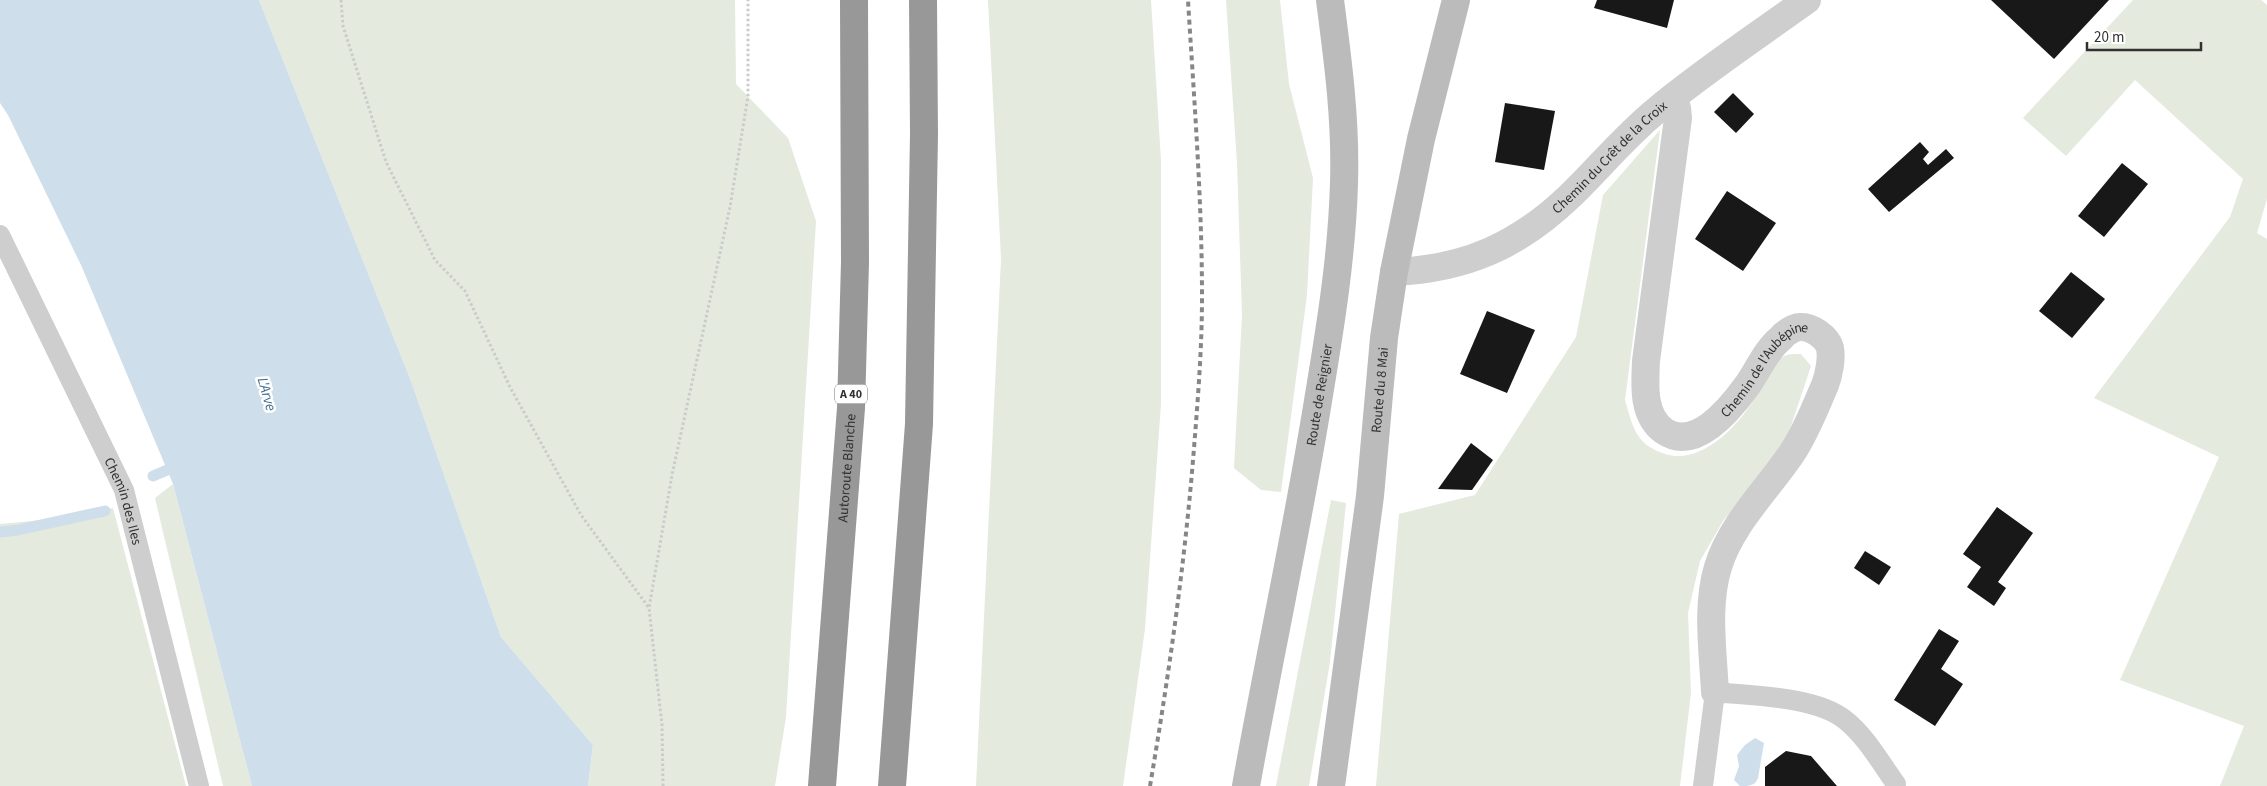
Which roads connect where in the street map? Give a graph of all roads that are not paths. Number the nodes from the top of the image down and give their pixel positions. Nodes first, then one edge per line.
1 (854, 0) edge
2 (923, 0) edge
3 (1330, 0) edge
4 (1456, 0) edge
5 (1806, 0) edge
6 (1672, 98) junction
7 (0, 234) edge
8 (1394, 272) junction
9 (1715, 692) junction
10 (1896, 784) dead end
11 (199, 786) edge
12 (822, 786) edge
13 (892, 786) edge
14 (1246, 786) edge
15 (1331, 786) edge
16 (1702, 786) edge

1 - 12 highway, Autoroute Blanche / A 40
2 - 13 highway
3 - 14 main road, Route de Reignier
4 - 8 main road, Route du 8 Mai
5 - 6 street, Chemin du Crêt de la Croix
6 - 8 street, Chemin du Crêt de la Croix
6 - 9 street, Chemin de l'Aubépine
7 - 11 lane, Chemin des Iles
8 - 15 main road, Route du 8 Mai
9 - 10 lane
9 - 16 lane, Chemin de l'Aubépine

